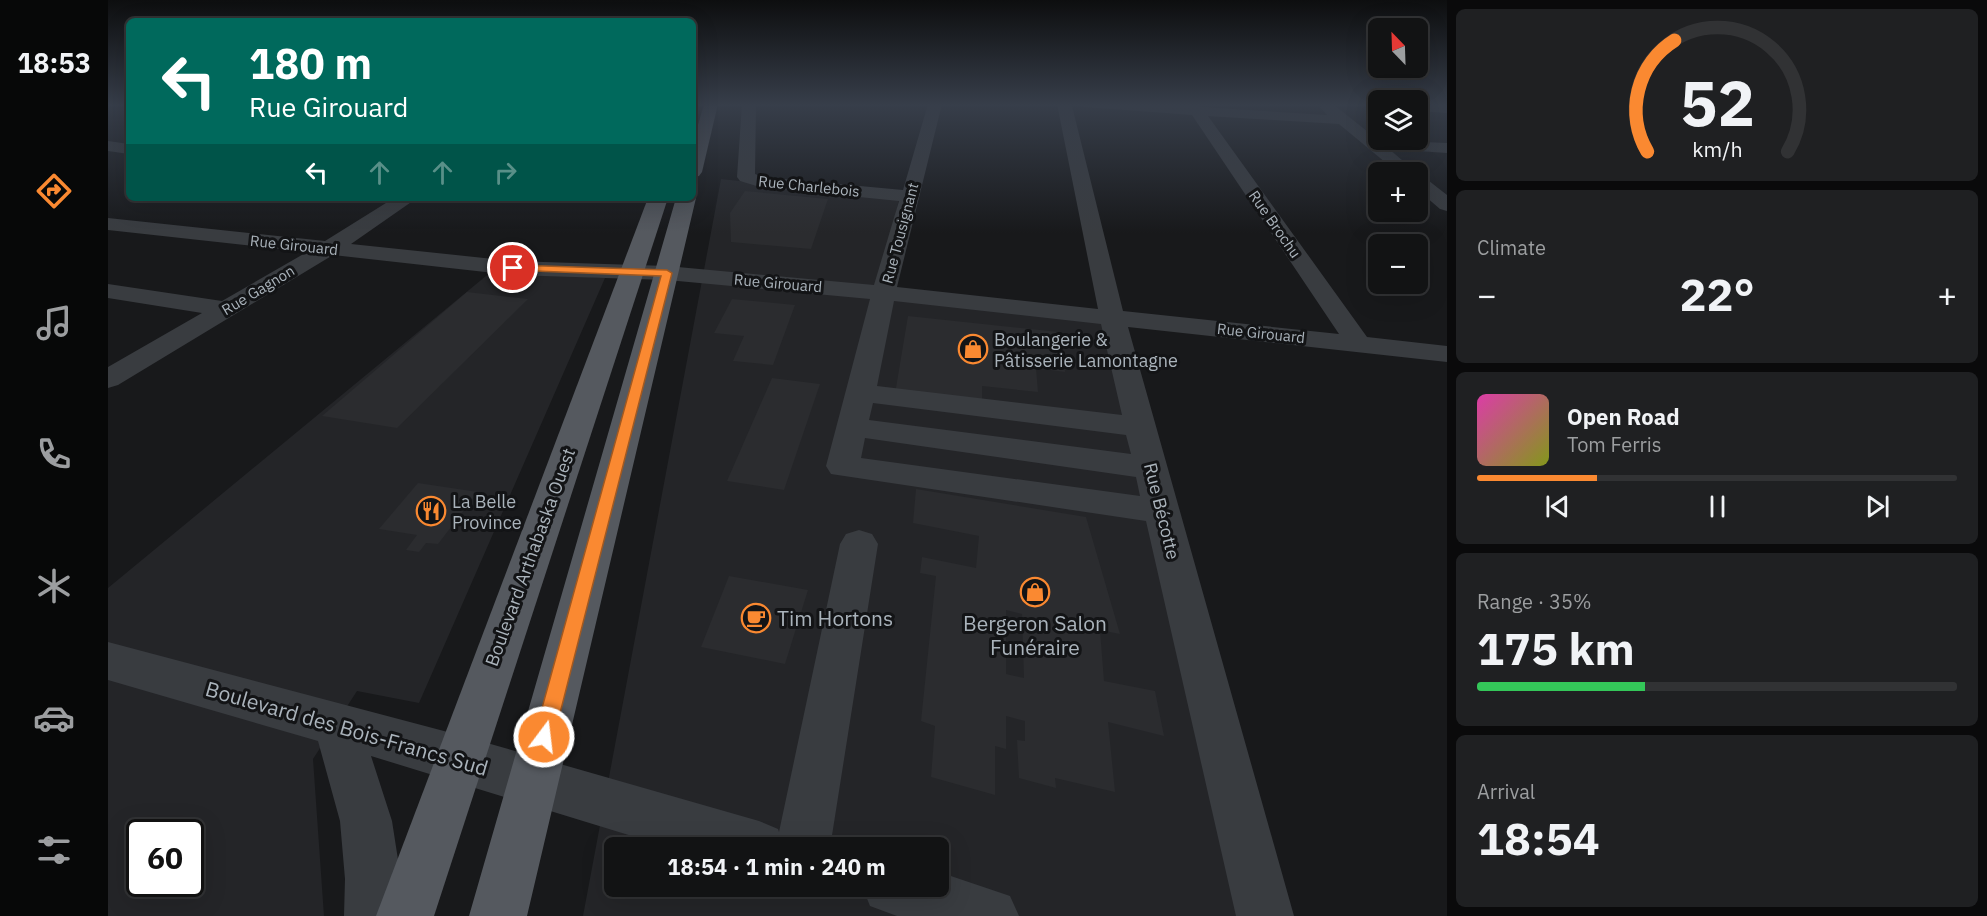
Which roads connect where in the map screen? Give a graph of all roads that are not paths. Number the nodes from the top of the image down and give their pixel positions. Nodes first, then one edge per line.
1 (747, 147) edge
2 (923, 147) edge
3 (1074, 147) edge
4 (1221, 147) edge
5 (1428, 147) edge
6 (1447, 148) edge
7 (1380, 150) edge
8 (1395, 162) edge
9 (1428, 189) edge
10 (910, 196) junction
11 (402, 201) edge
12 (658, 201) edge
13 (684, 201) edge
14 (1447, 205) edge
15 (108, 224) edge
16 (328, 249) junction
17 (649, 272) junction
18 (108, 291) edge
19 (884, 293) junction
20 (226, 309) junction
21 (1112, 317) junction
22 (1358, 344) junction
23 (1447, 354) edge
24 (108, 379) edge
25 (860, 393) junction
26 (852, 427) junction
27 (1140, 427) junction
28 (1151, 468) junction
29 (1162, 511) junction
30 (859, 544) dead end
31 (108, 661) edge
32 (337, 724) junction
33 (459, 758) junction
34 (532, 780) junction
35 (722, 837) edge
36 (805, 837) edge
37 (927, 897) edge
38 (373, 916) edge
39 (405, 916) edge
40 (498, 916) edge
41 (990, 916) edge
42 (1265, 916) edge

1 - 10 street, Rue Charlebois
2 - 10 street, Rue Tousignant
3 - 21 street, Rue Bécotte
4 - 22 street, Rue Brochu
5 - 6 street
7 - 8 street
9 - 14 street
10 - 19 street, Rue Tousignant
11 - 16 street, Rue Gagnon
12 - 17 main road, Boulevard Arthabaska Ouest
13 - 17 main road, Boulevard Arthabaska Ouest
15 - 16 street, Rue Girouard
16 - 17 street, Rue Girouard
16 - 20 street, Rue Gagnon
17 - 19 street, Rue Girouard
17 - 33 main road, Boulevard Arthabaska Ouest
17 - 34 main road, Boulevard Arthabaska Ouest
18 - 20 street
19 - 21 street, Rue Girouard
19 - 25 street, Rue Tousignant
20 - 24 street, Rue Gagnon
21 - 22 street, Rue Girouard
21 - 27 street, Rue Bécotte
22 - 23 street, Rue Girouard
25 - 26 street, Rue Tousignant
25 - 27 street
26 - 28 street
26 - 29 street, Rue Tousignant
27 - 28 street, Rue Bécotte
28 - 29 street, Rue Bécotte
29 - 42 street, Rue Bécotte
30 - 36 street
31 - 32 street, Boulevard des Bois-Francs Sud
32 - 33 street, Boulevard des Bois-Francs Sud
32 - 38 street
33 - 34 street, Boulevard des Bois-Francs Sud
33 - 39 main road, Boulevard Arthabaska Ouest
34 - 35 street, Boulevard des Bois-Francs Sud
34 - 40 main road, Boulevard Arthabaska Ouest
37 - 41 street

